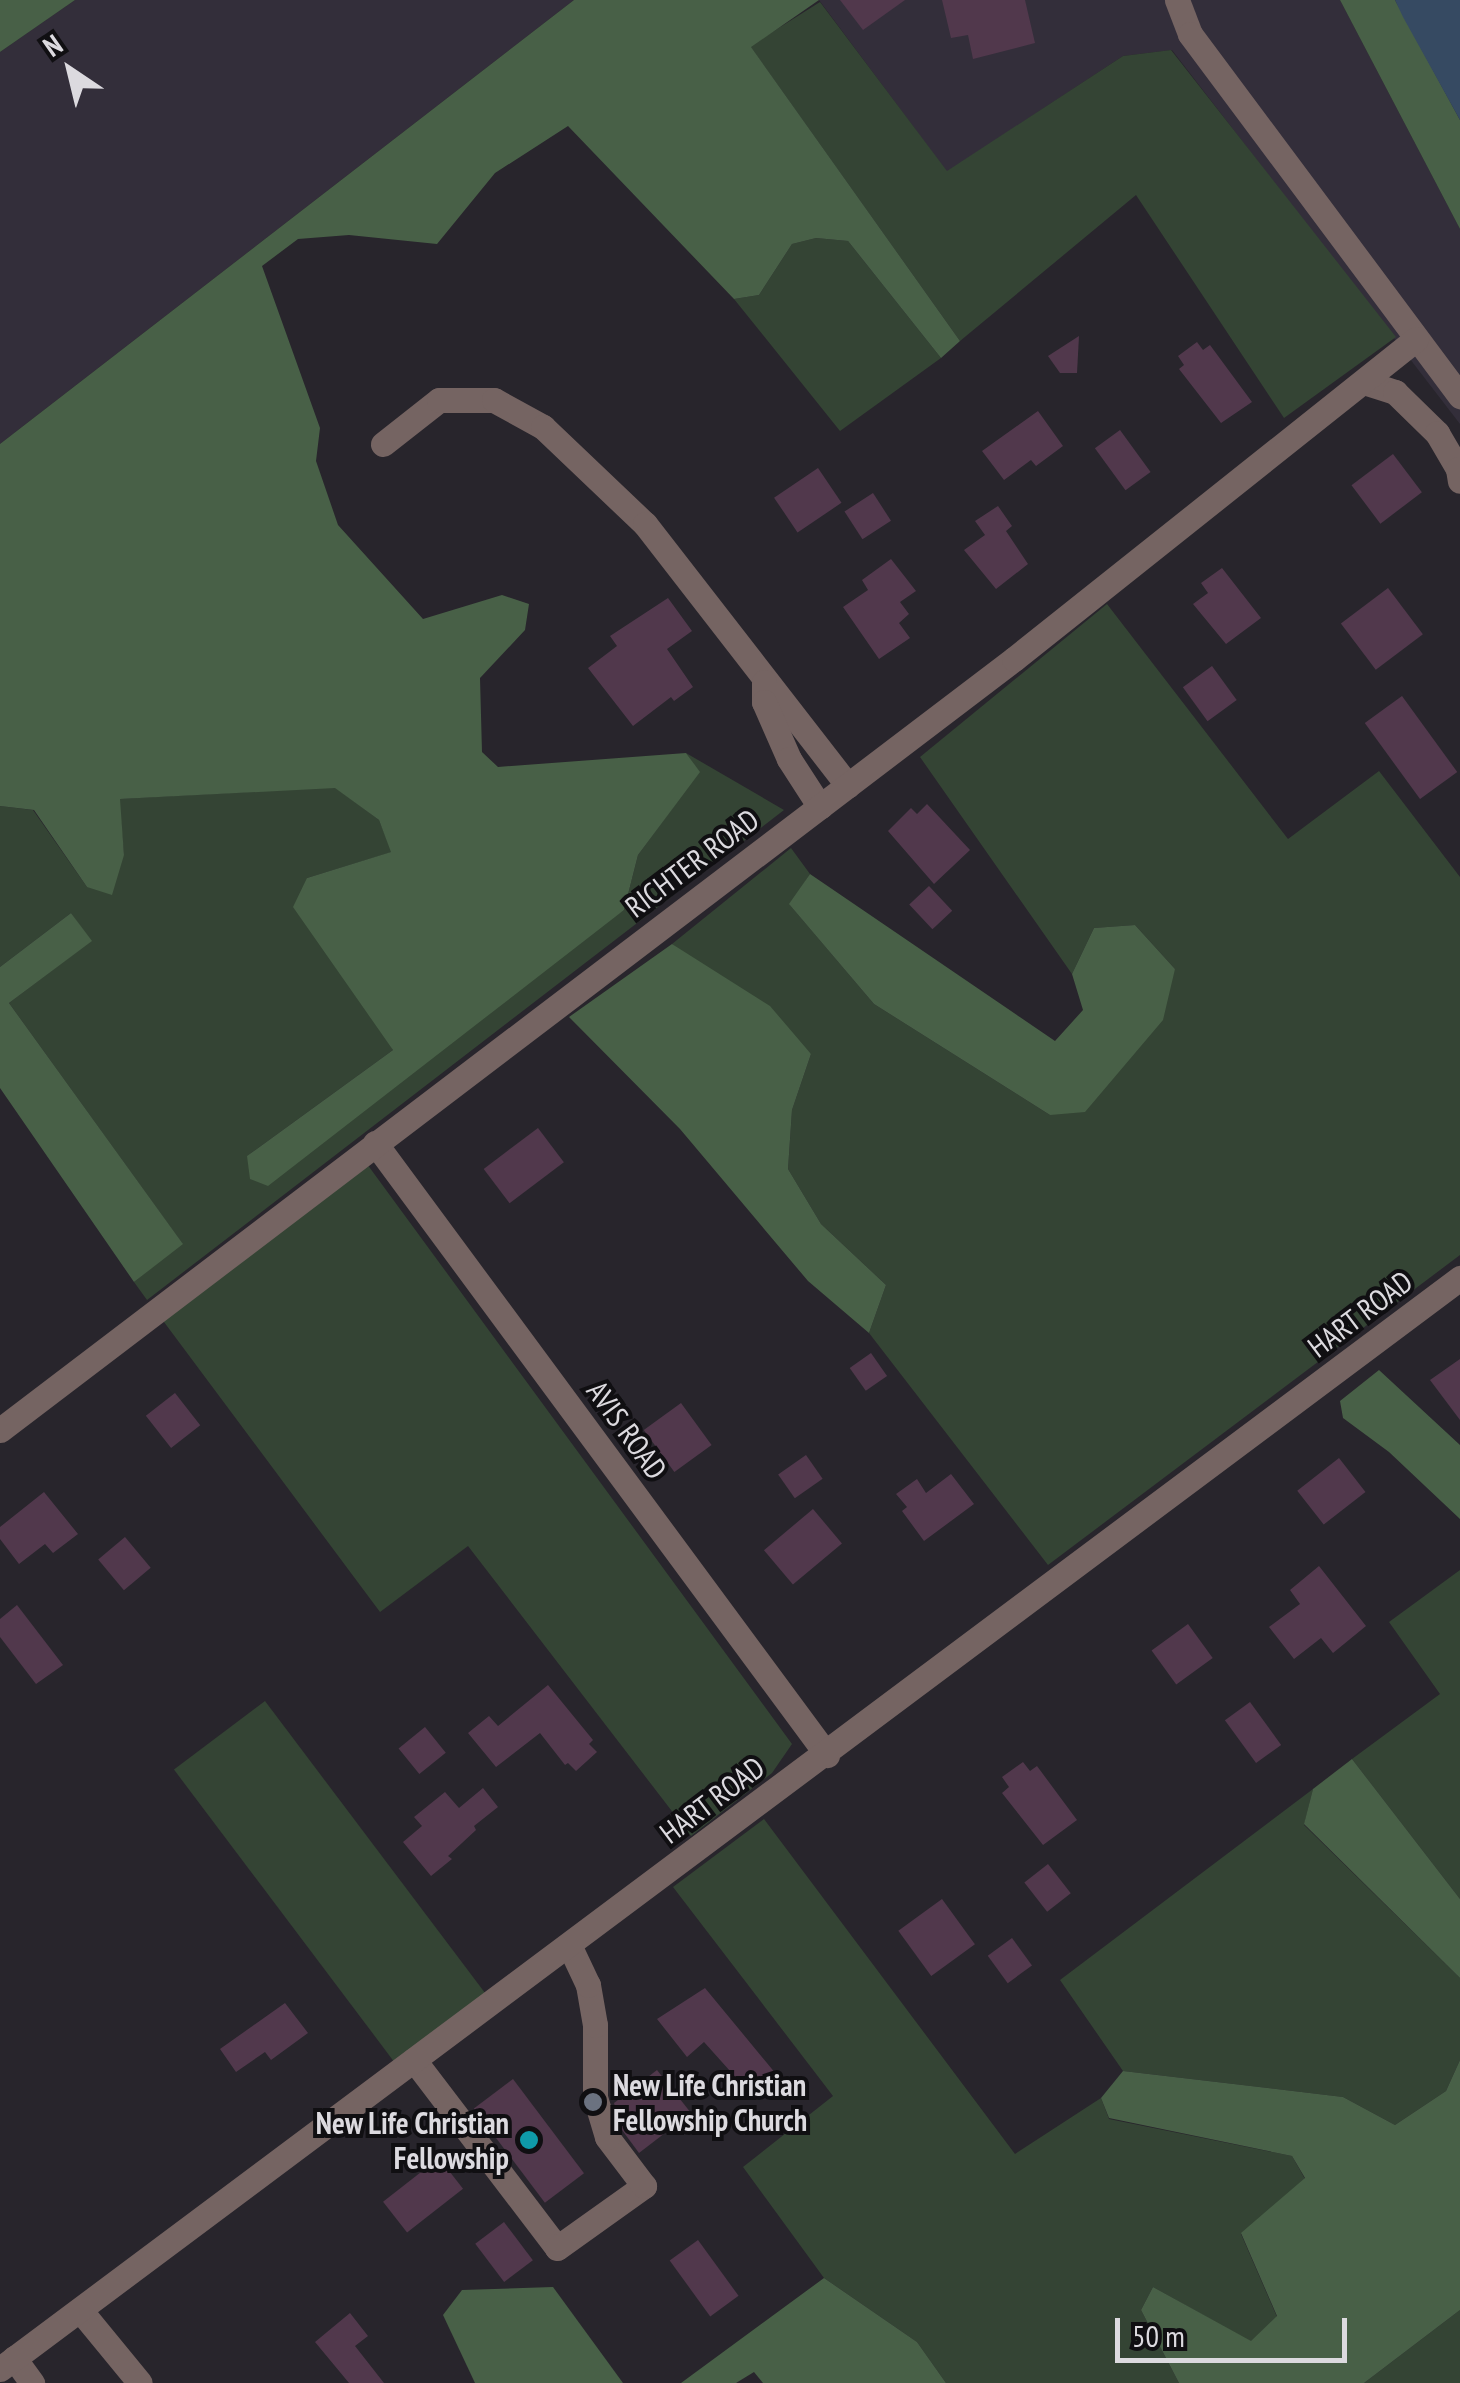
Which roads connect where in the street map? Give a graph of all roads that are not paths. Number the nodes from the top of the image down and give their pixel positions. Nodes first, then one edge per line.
1 (1177, 0) edge
2 (1416, 339) junction
3 (1364, 382) junction
4 (1460, 396) edge
5 (382, 444) dead end
6 (1460, 482) edge
7 (764, 678) junction
8 (848, 786) junction
9 (820, 807) junction
10 (375, 1144) junction
11 (1460, 1278) edge
12 (0, 1430) edge
13 (827, 1755) junction
14 (570, 1947) junction
15 (414, 2060) junction
16 (80, 2310) junction
17 (7, 2364) edge
18 (32, 2383) edge
19 (140, 2383) edge

1 - 2 street
2 - 3 street, RICHTER ROAD
2 - 4 street
3 - 6 street
3 - 8 street, RICHTER ROAD
5 - 7 street
7 - 8 street
7 - 9 street
8 - 9 street, RICHTER ROAD
9 - 10 street, RICHTER ROAD
10 - 12 street, RICHTER ROAD
10 - 13 street, AVIS ROAD
11 - 13 street, HART ROAD
13 - 14 street, HART ROAD
14 - 15 street, HART ROAD
14 - 15 street
15 - 16 street, HART ROAD
16 - 17 street, HART ROAD
16 - 19 street
17 - 18 street

